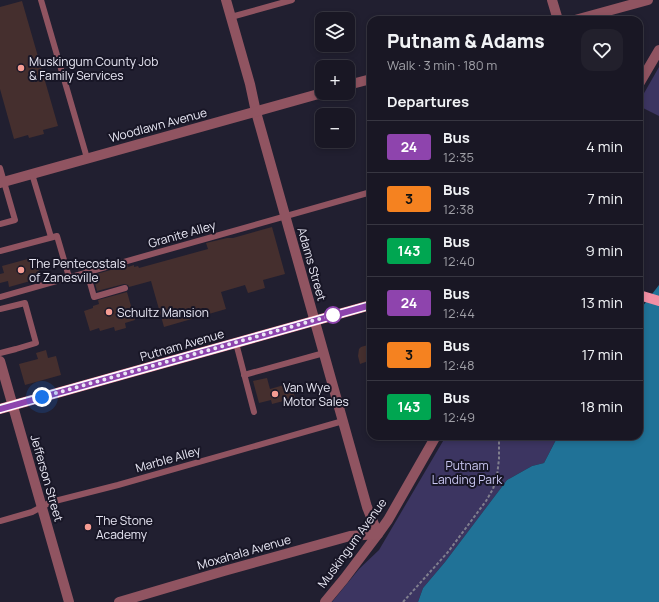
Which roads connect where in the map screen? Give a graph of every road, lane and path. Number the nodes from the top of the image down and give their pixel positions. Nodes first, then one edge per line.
1 (41, 0) edge
2 (226, 0) edge
3 (292, 0) edge
4 (552, 0) edge
5 (648, 0) edge
6 (557, 16) edge
7 (590, 16) edge
8 (231, 17) junction
9 (659, 50) edge
10 (643, 77) edge
11 (367, 79) edge
12 (355, 83) edge
13 (315, 95) edge
14 (256, 112) junction
15 (87, 158) junction
16 (0, 168) edge
17 (32, 174) junction
18 (2, 182) edge
19 (367, 193) edge
20 (285, 216) junction
21 (0, 224) edge
22 (51, 237) junction
23 (0, 251) edge
24 (87, 272) junction
25 (69, 277) junction
26 (125, 288) dead end
27 (643, 296) edge
28 (0, 297) edge
29 (659, 301) edge
30 (367, 306) edge
31 (0, 309) edge
32 (314, 321) junction
33 (236, 343) junction
34 (0, 353) edge
35 (324, 353) junction
36 (0, 362) edge
37 (244, 375) junction
38 (13, 406) junction
39 (0, 409) edge
40 (254, 412) dead end
41 (342, 421) junction
42 (434, 440) edge
43 (499, 440) edge
44 (42, 507) junction
45 (0, 521) edge
46 (378, 534) junction
47 (69, 602) edge
48 (119, 602) edge
49 (325, 602) edge
50 (403, 602) edge

1 - 15 lane
2 - 8 street, Adams Street
3 - 8 lane
4 - 6 street
5 - 7 street
8 - 14 street, Adams Street
9 - 10 street
11 - 12 street
13 - 14 street, Woodlawn Avenue
14 - 15 street, Woodlawn Avenue
14 - 20 street, Adams Street
15 - 17 street, Woodlawn Avenue
16 - 18 lane
17 - 18 street, Woodlawn Avenue
17 - 22 lane
18 - 21 lane
19 - 20 lane, Granite Alley
20 - 24 lane, Granite Alley
20 - 32 street, Adams Street
22 - 23 lane
22 - 25 lane
24 - 25 lane, Granite Alley
24 - 26 lane
25 - 28 lane, Granite Alley
27 - 29 main road
30 - 32 main road, Putnam Avenue
31 - 34 lane
32 - 33 main road, Putnam Avenue
32 - 35 street, Adams Street
33 - 37 lane
33 - 38 main road, Putnam Avenue
35 - 37 lane
35 - 41 street, Adams Street
36 - 38 street, Jefferson Street
37 - 40 lane
38 - 39 main road, Putnam Avenue
38 - 44 street, Jefferson Street
41 - 44 lane, Marble Alley
41 - 46 street, Adams Street
42 - 46 street, Muskingum Avenue
43 - 50 path
44 - 45 lane, Marble Alley
44 - 47 street, Jefferson Street
46 - 48 street, Moxahala Avenue
46 - 49 street, Muskingum Avenue

